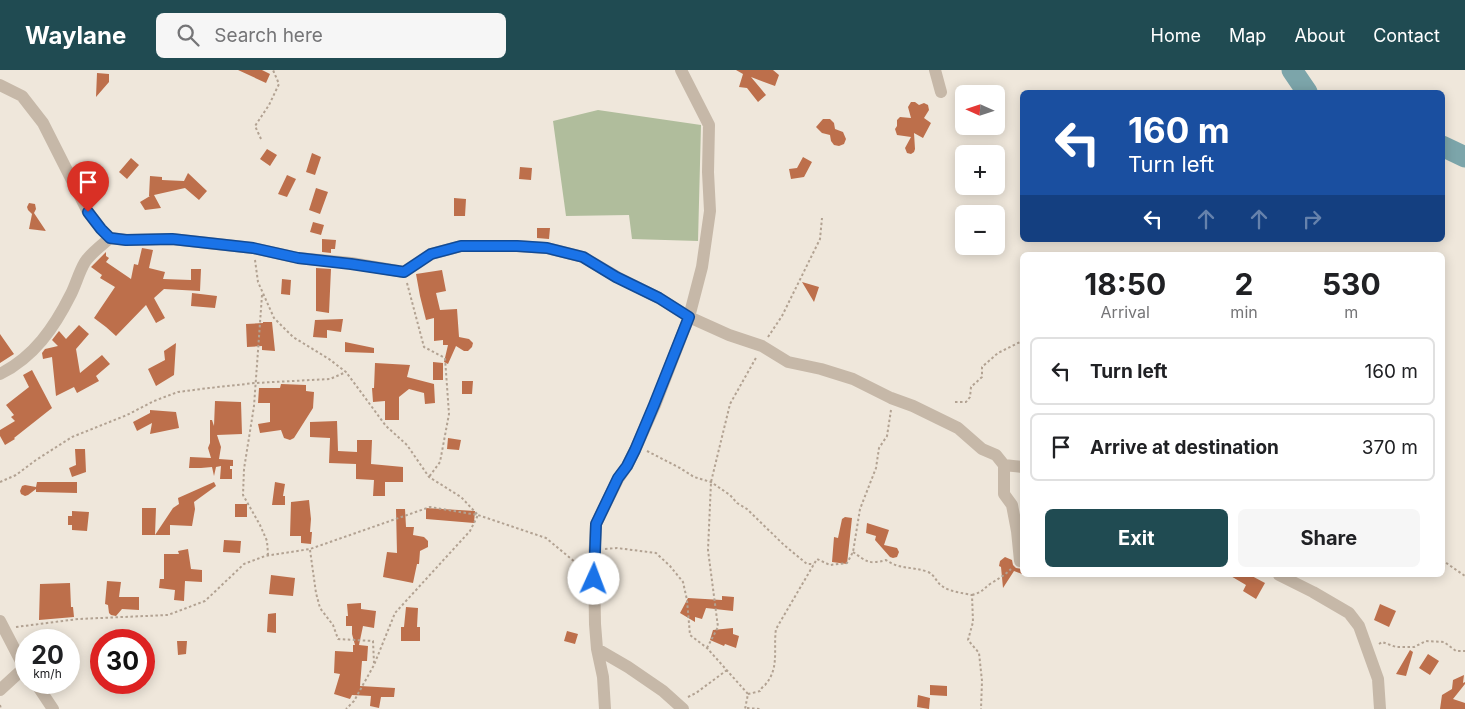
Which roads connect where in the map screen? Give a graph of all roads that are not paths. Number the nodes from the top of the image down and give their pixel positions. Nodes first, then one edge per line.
1 (681, 70) edge
2 (934, 70) edge
3 (0, 85) edge
4 (941, 92) dead end
5 (110, 238) junction
6 (689, 317) junction
7 (0, 374) edge
8 (1004, 465) junction
9 (1020, 467) edge
10 (1020, 561) road end
11 (1283, 577) edge
12 (1, 624) edge
13 (596, 648) junction
14 (15, 651) edge
15 (15, 678) edge
16 (0, 690) edge
17 (43, 694) edge
18 (680, 706) edge
19 (53, 709) edge
20 (605, 709) edge
21 (1380, 709) edge

1 - 6 street
2 - 4 street
3 - 5 street
5 - 6 street
5 - 7 street
6 - 8 street
6 - 13 street
8 - 9 street
8 - 10 street
11 - 21 street
12 - 14 street
13 - 18 street
13 - 20 street
15 - 16 street
17 - 19 street

